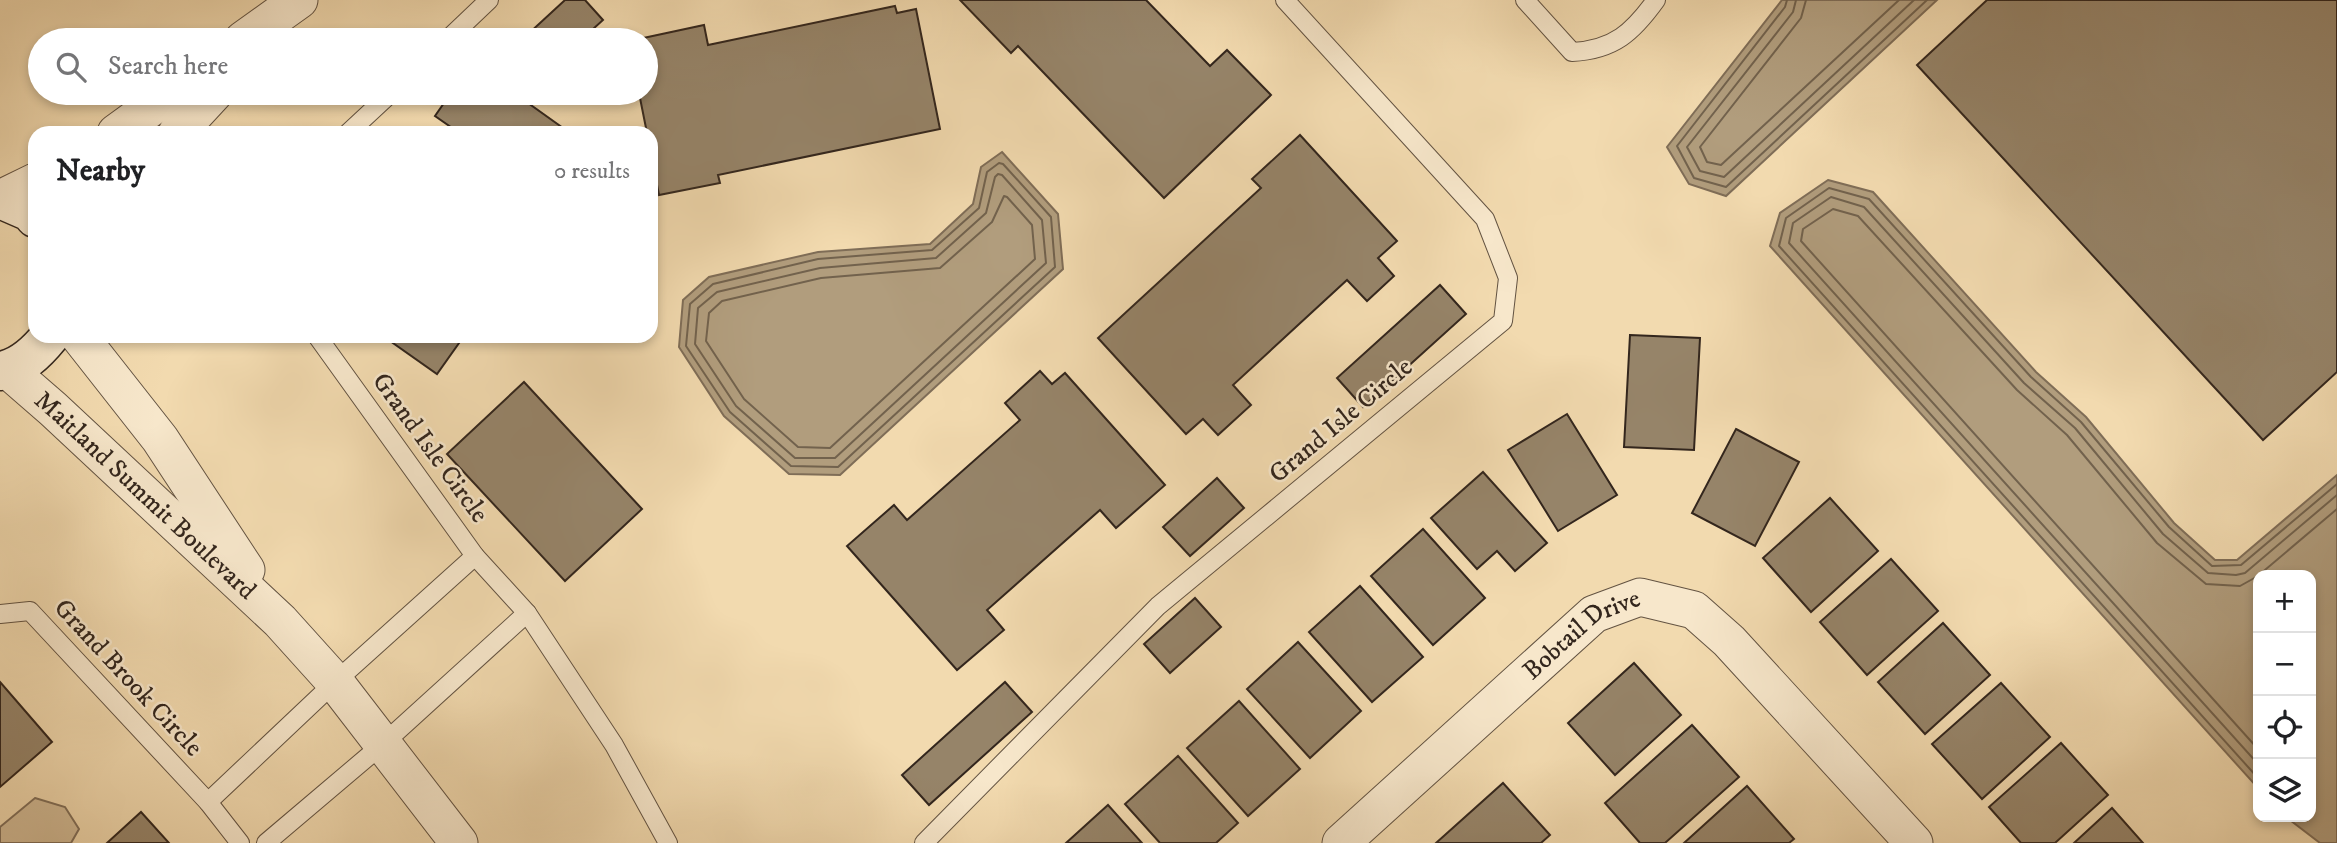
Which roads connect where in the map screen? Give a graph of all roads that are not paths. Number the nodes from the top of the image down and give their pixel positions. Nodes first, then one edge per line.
1 (299, 0) edge
2 (489, 0) edge
3 (1285, 0) edge
4 (1525, 0) edge
5 (1656, 0) edge
6 (260, 28) edge
7 (273, 28) edge
8 (460, 28) edge
9 (154, 105) edge
10 (203, 105) edge
11 (378, 105) edge
12 (126, 126) edge
13 (183, 126) edge
14 (356, 126) edge
15 (28, 186) edge
16 (0, 199) edge
17 (28, 211) edge
18 (44, 343) edge
19 (84, 343) edge
20 (322, 343) edge
21 (4, 371) edge
22 (475, 556) junction
23 (0, 614) edge
24 (527, 614) junction
25 (280, 621) junction
26 (335, 682) junction
27 (384, 743) junction
28 (208, 802) junction
29 (240, 843) edge
30 (266, 843) edge
31 (459, 843) edge
32 (668, 843) edge
33 (924, 843) edge
34 (1341, 843) edge
35 (1914, 843) edge

1 - 6 street
1 - 7 street
2 - 8 lane
3 - 33 lane, Grand Isle Circle
4 - 5 lane
9 - 12 street
10 - 13 street
11 - 14 lane
15 - 16 street
16 - 17 street
18 - 21 street
19 - 25 street, Maitland Summit Boulevard
20 - 22 lane, Grand Isle Circle
21 - 25 street, Maitland Summit Boulevard
22 - 24 lane, Grand Isle Circle
22 - 26 lane, Grand Isle Circle
23 - 28 lane, Grand Brook Circle
24 - 27 lane
24 - 32 lane, Grand Isle Circle
25 - 26 street, Maitland Summit Boulevard
26 - 27 street, Maitland Summit Boulevard
26 - 28 lane
27 - 30 lane
27 - 31 street, Maitland Summit Boulevard
28 - 29 lane, Grand Brook Circle
34 - 35 street, Bobtail Drive

